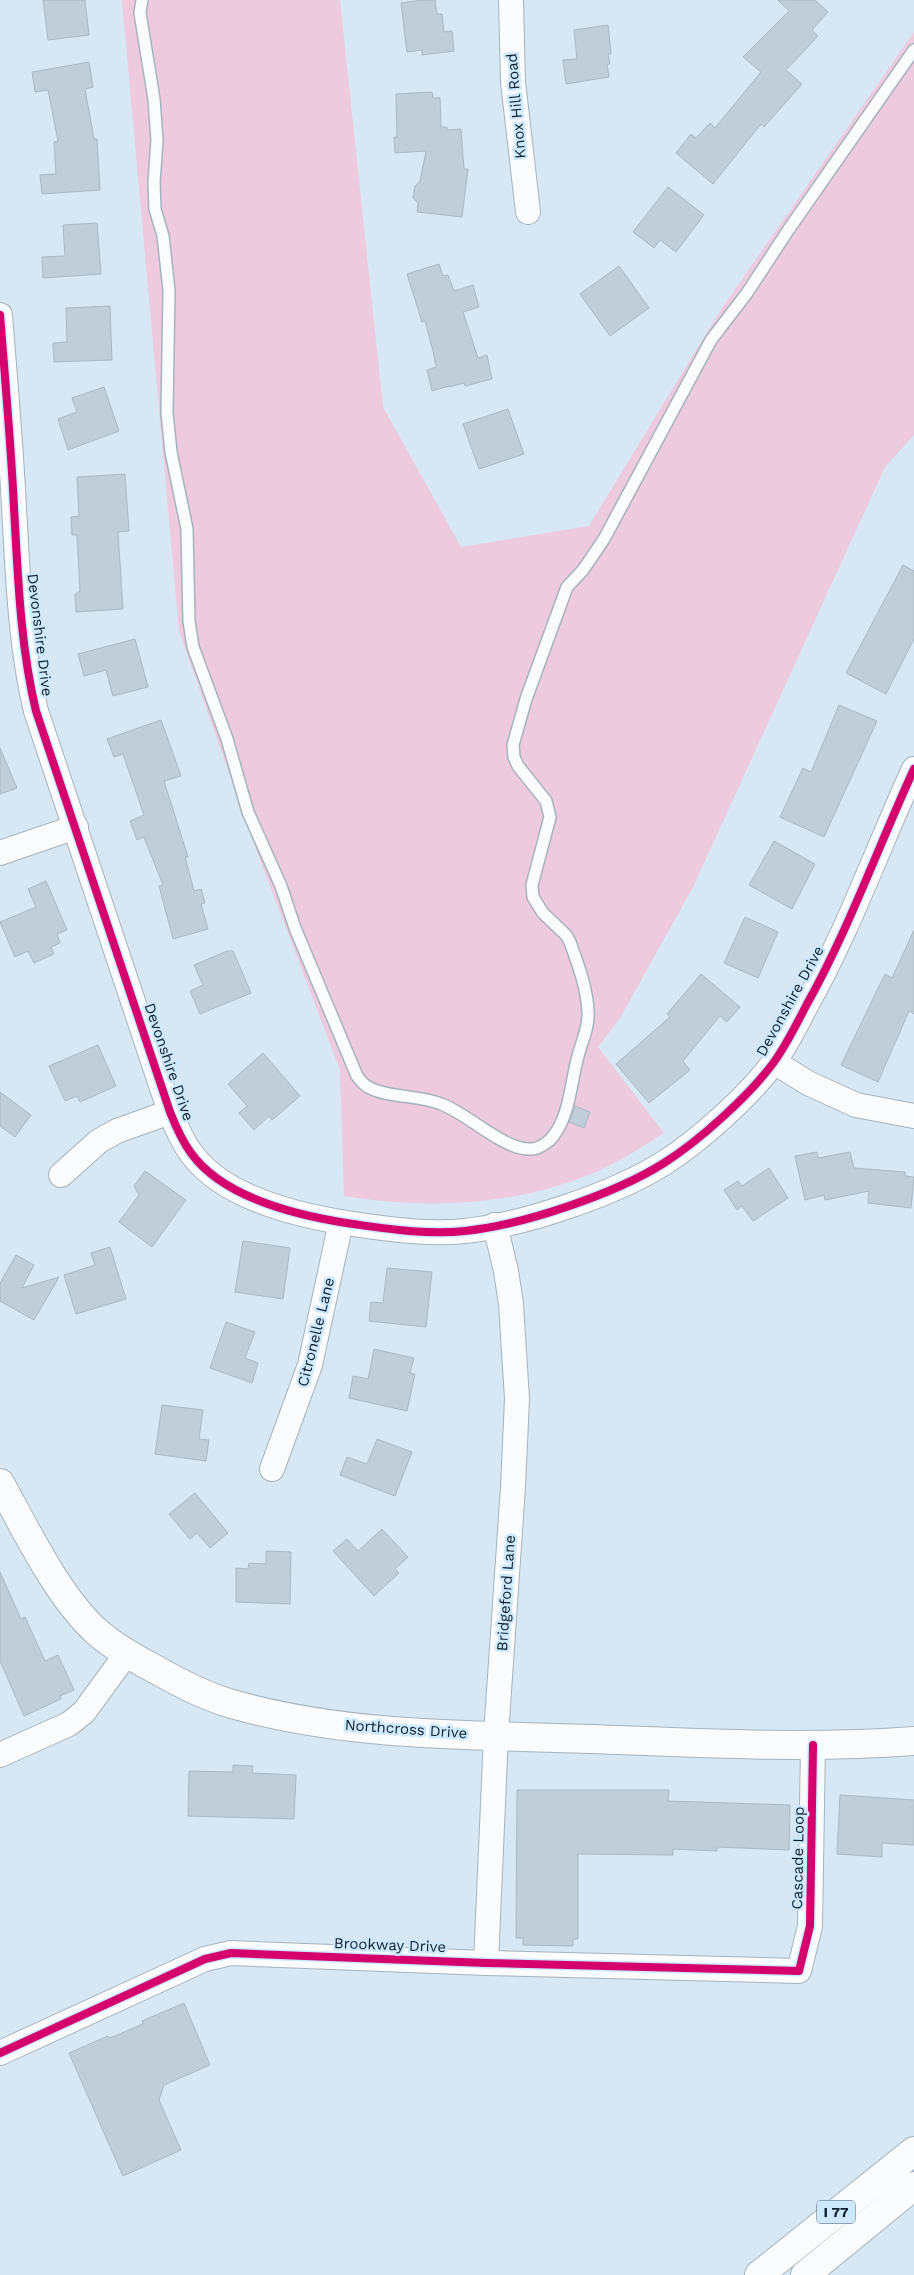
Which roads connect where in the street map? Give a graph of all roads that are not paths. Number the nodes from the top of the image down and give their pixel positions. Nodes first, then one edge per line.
1 (142, 0) edge
2 (511, 0) edge
3 (914, 50) edge
4 (528, 212) dead end
5 (0, 315) edge
6 (8, 535) edge
7 (914, 769) edge
8 (76, 827) junction
9 (0, 853) edge
10 (774, 1062) junction
11 (170, 1112) junction
12 (914, 1116) edge
13 (61, 1175) dead end
14 (341, 1222) junction
15 (495, 1225) junction
16 (272, 1468) dead end
17 (0, 1483) edge
18 (127, 1652) junction
19 (496, 1736) junction
20 (914, 1741) edge
21 (813, 1745) junction
22 (0, 1754) edge
23 (486, 1963) junction
24 (799, 1971) joint
25 (0, 2053) edge
26 (914, 2151) edge
27 (914, 2186) edge
28 (759, 2275) edge
29 (805, 2275) edge

1 - 3 lane
2 - 4 street, Knox Hill Road
5 - 6 street, Devonshire Drive
6 - 8 street, Devonshire Drive
7 - 10 street, Devonshire Drive
8 - 9 street
8 - 11 street, Devonshire Drive
10 - 12 street
10 - 15 street, Devonshire Drive
11 - 13 street
11 - 14 street, Devonshire Drive
14 - 15 street, Devonshire Drive
14 - 16 street, Citronelle Lane
15 - 19 street, Bridgeford Lane
17 - 18 main road, Northcross Drive
18 - 19 main road, Northcross Drive
18 - 22 street
19 - 21 main road, Northcross Drive
19 - 23 street, Bridgeford Lane
20 - 21 main road, Northcross Drive
21 - 24 street, Cascade Loop
23 - 24 street, Brookway Drive
23 - 25 street, Brookway Drive
26 - 28 main road, I 77
27 - 29 main road, I 77

